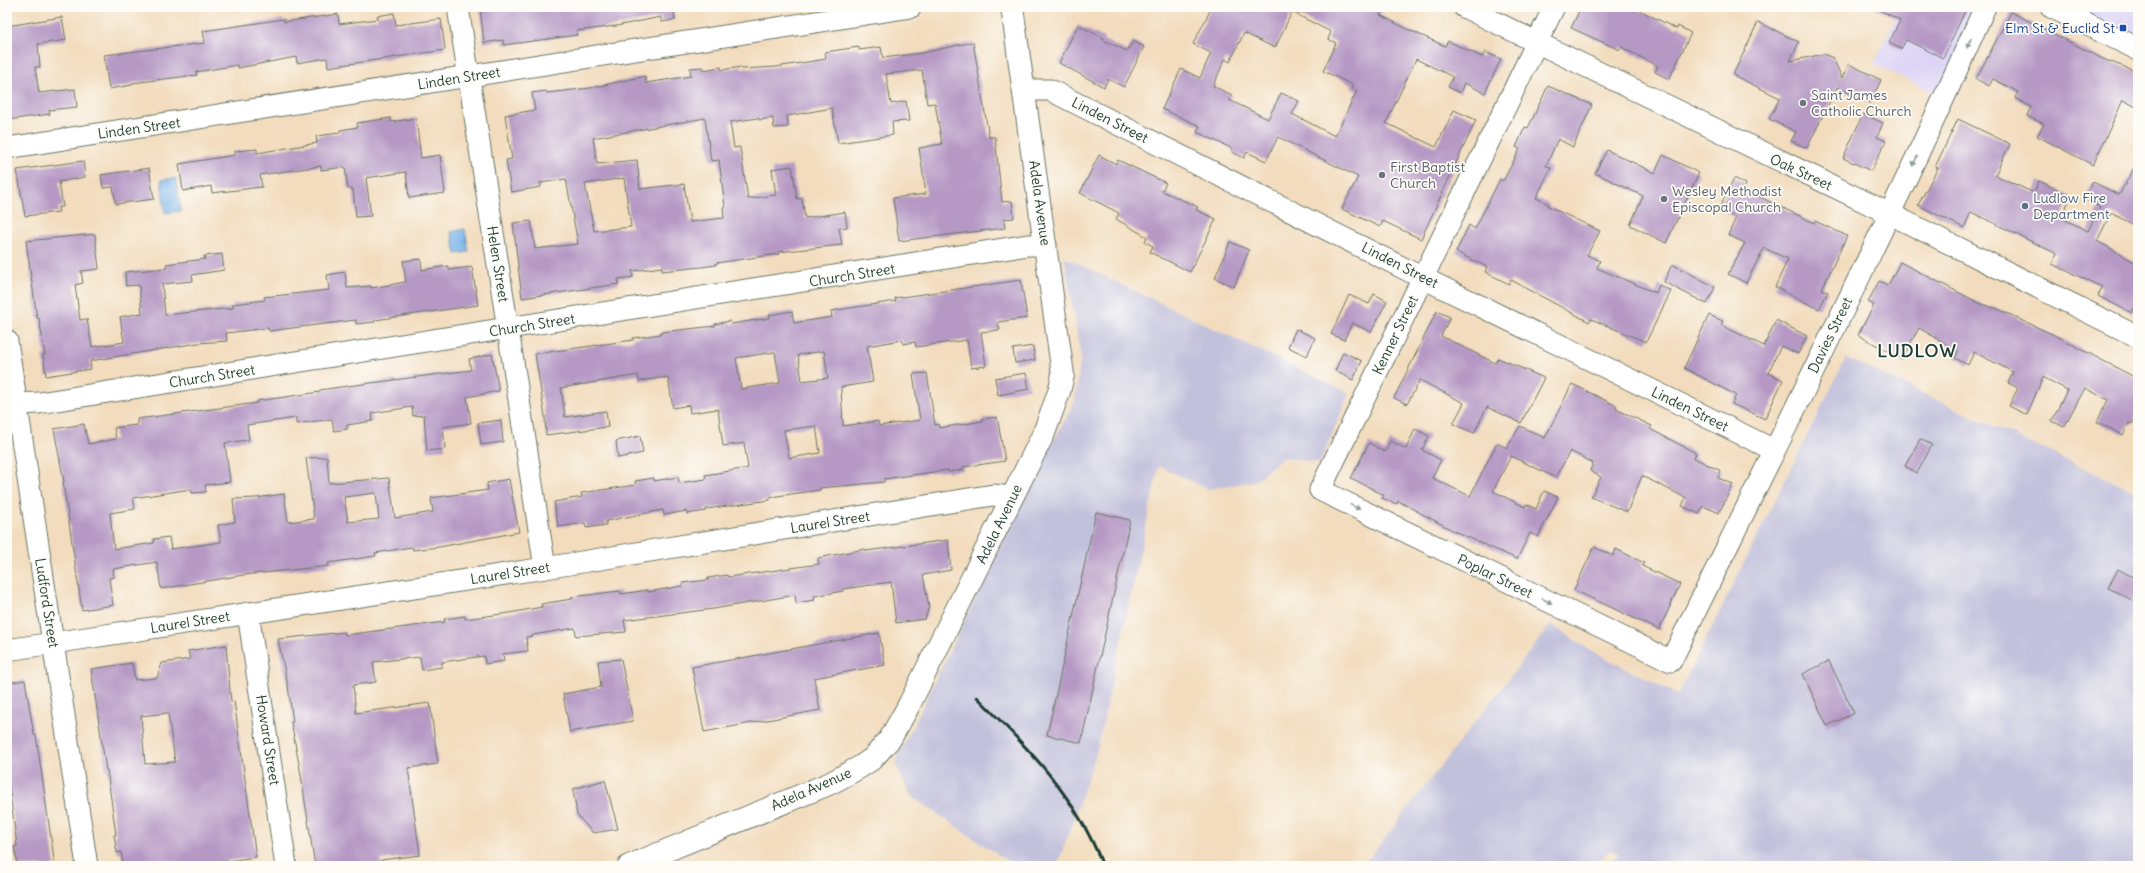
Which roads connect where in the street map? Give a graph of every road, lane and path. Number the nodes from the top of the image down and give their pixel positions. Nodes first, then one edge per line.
1 (458, 7) edge
2 (911, 7) edge
3 (1012, 7) edge
4 (1464, 7) edge
5 (1554, 7) edge
6 (1985, 7) edge
7 (2052, 7) edge
8 (1536, 43) junction
9 (2138, 49) edge
10 (470, 77) junction
11 (1024, 90) junction
12 (7, 148) edge
13 (1890, 214) junction
14 (1046, 245) junction
15 (1423, 278) junction
16 (508, 328) junction
17 (2138, 338) edge
18 (7, 341) edge
19 (18, 404) junction
20 (1774, 450) junction
21 (1320, 490) joint
22 (1012, 497) junction
23 (545, 568) junction
24 (248, 613) junction
25 (54, 642) junction
26 (7, 650) edge
27 (1671, 661) joint
28 (87, 866) edge
29 (286, 866) edge
30 (629, 866) edge

1 - 10 street, Helen Street
2 - 10 street, Linden Street
3 - 11 street, Adela Avenue
4 - 8 street, Oak Street
5 - 8 street, Kenner Street
6 -> 13 street, Davies Street
7 - 9 street
8 - 13 street, Oak Street
8 - 15 street, Kenner Street
10 - 12 street, Linden Street
10 - 16 street, Helen Street
11 - 14 street, Adela Avenue
11 - 15 street, Linden Street
13 - 17 street, Oak Street
13 - 20 street, Davies Street
14 - 16 street, Church Street
14 - 22 street, Adela Avenue
15 - 20 street, Linden Street
15 - 21 street, Kenner Street
16 - 19 street, Church Street
16 - 23 street, Helen Street
18 - 19 street, Ludford Street
19 - 25 street, Ludford Street
20 - 27 street, Davies Street
21 -> 27 street, Poplar Street
22 - 23 street, Laurel Street
22 - 30 street, Adela Avenue
23 - 24 street, Laurel Street
24 - 25 street, Laurel Street
24 - 29 street, Howard Street
25 - 26 street, Laurel Street
25 - 28 street, Ludford Street

